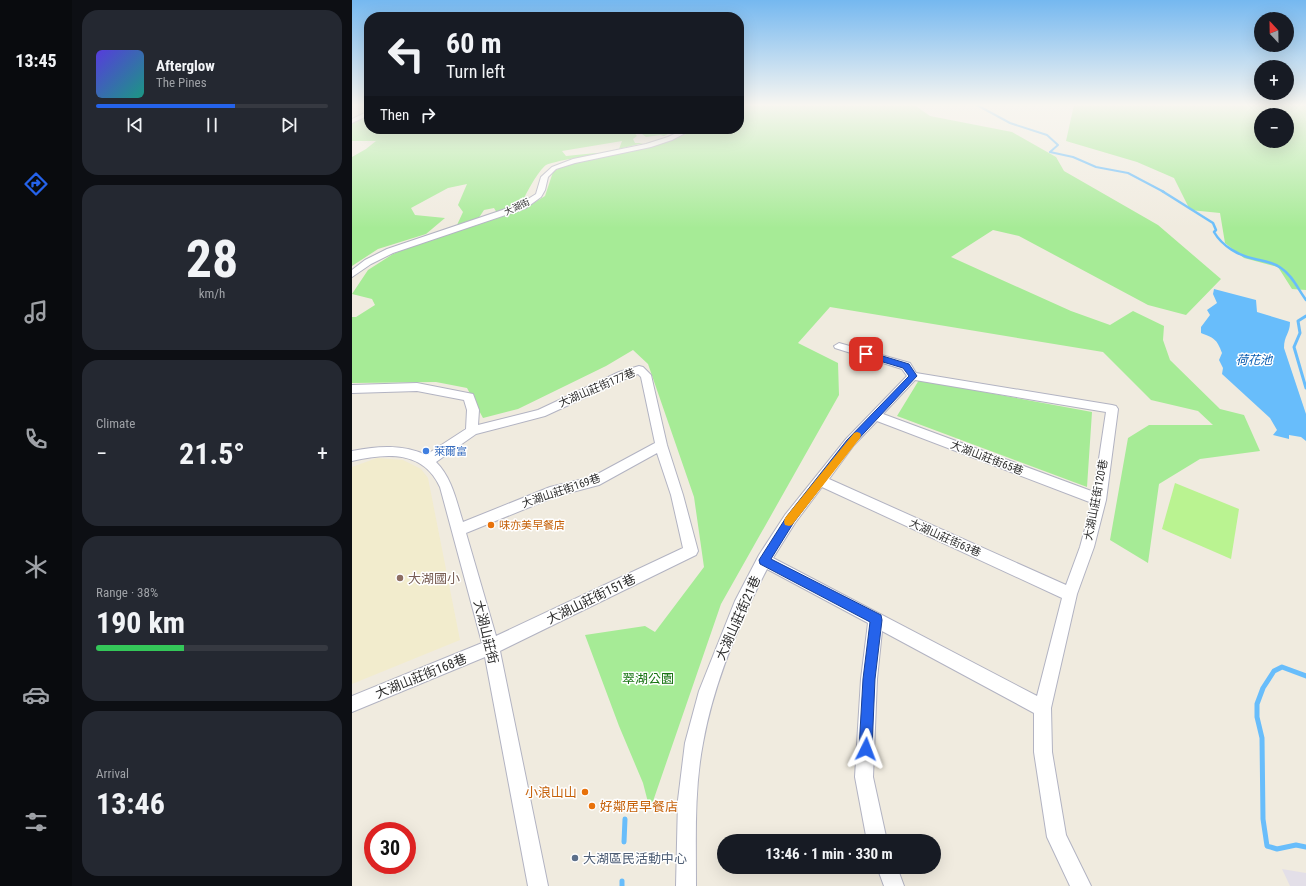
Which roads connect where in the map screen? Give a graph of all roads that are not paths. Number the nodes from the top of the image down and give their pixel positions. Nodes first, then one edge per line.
1 (646, 145) edge
2 (353, 273) edge
3 (839, 346) dead end
4 (913, 376) junction
5 (352, 388) edge
6 (876, 416) junction
7 (472, 432) junction
8 (662, 445) junction
9 (352, 456) edge
10 (426, 462) junction
11 (820, 481) junction
12 (1098, 500) junction
13 (458, 530) junction
14 (691, 551) joint
15 (764, 560) junction
16 (1070, 594) junction
17 (876, 620) junction
18 (491, 647) junction
19 (352, 704) edge
20 (1043, 708) junction
21 (875, 834) edge
22 (890, 874) edge
23 (538, 886) edge
24 (686, 886) edge
25 (894, 886) edge
26 (1081, 886) edge

1 - 2 street, 大湖街
3 - 4 street
4 - 6 street, 大湖山莊街21巷
4 - 12 street, 大湖山莊街120巷
5 - 7 street
6 - 11 street, 大湖山莊街21巷
6 - 12 street, 大湖山莊街65巷
7 - 8 street, 大湖山莊街177巷
7 - 10 street, 大湖山莊街177巷
8 - 13 street, 大湖山莊街169巷
8 - 14 street, 大湖山莊街177巷
9 - 10 street, 大湖山莊街
10 - 13 street, 大湖山莊街
11 - 15 street, 大湖山莊街21巷
11 - 16 street, 大湖山莊街63巷
12 - 16 street, 大湖山莊街120巷
13 - 18 street, 大湖山莊街
14 - 18 street, 大湖山莊街151巷
15 - 17 street
15 - 24 street, 大湖山莊街21巷
16 - 20 street, 大湖山莊街120巷
17 - 20 street
17 - 21 street
18 - 19 street, 大湖山莊街168巷
18 - 23 street, 大湖山莊街
20 - 26 street, 大湖山莊街120巷
22 - 25 street

